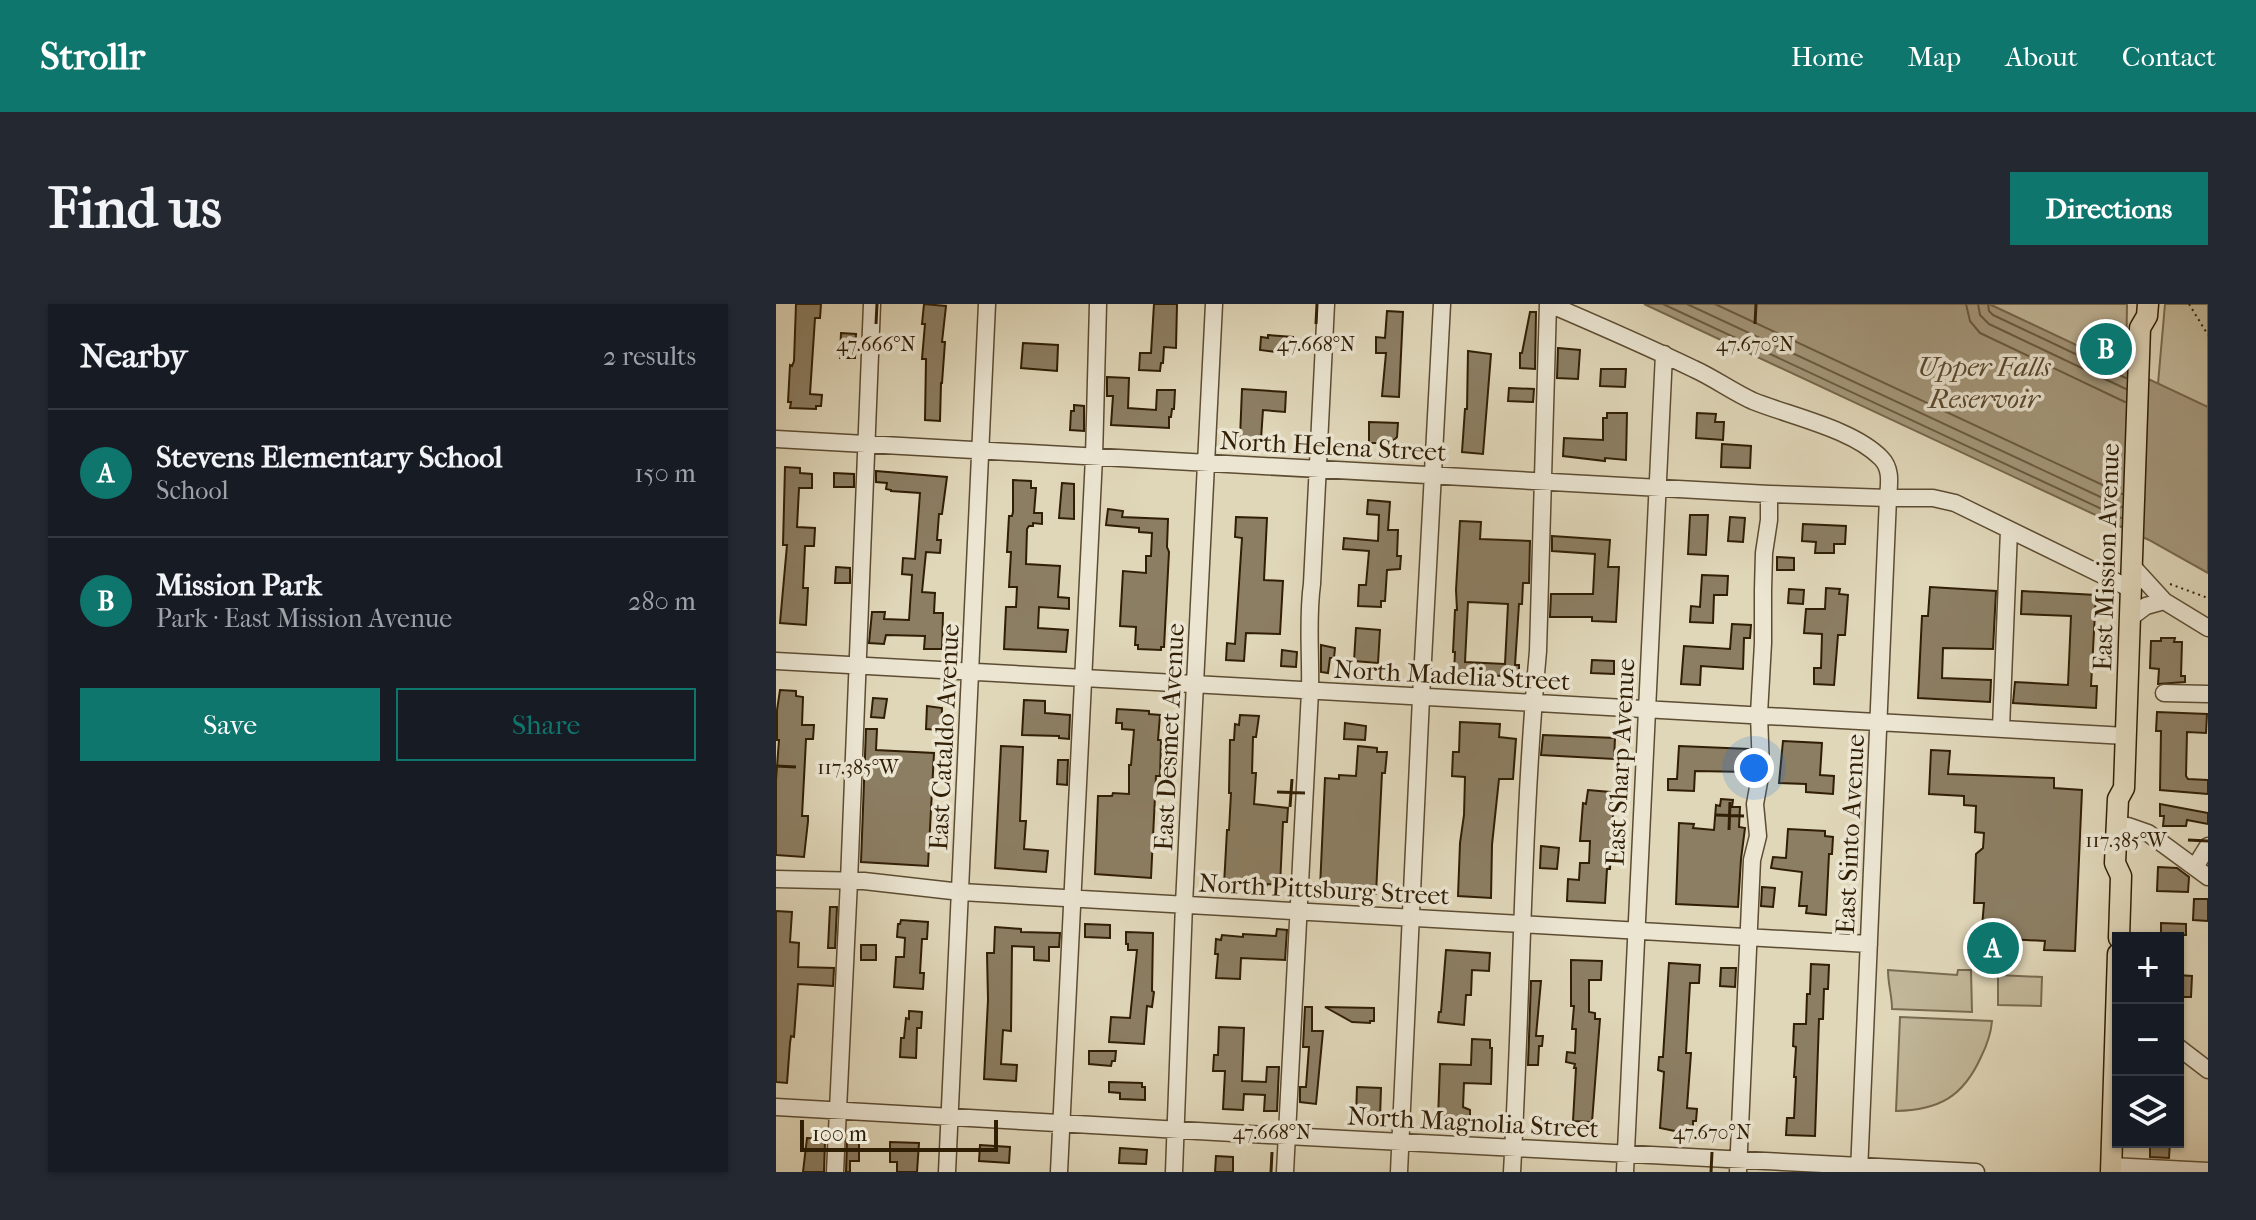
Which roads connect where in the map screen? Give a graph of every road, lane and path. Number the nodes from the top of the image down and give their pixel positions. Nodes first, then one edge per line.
1 (872, 304) edge
2 (987, 304) edge
3 (1098, 304) edge
4 (1214, 304) edge
5 (1326, 304) edge
6 (1442, 304) edge
7 (1549, 304) edge
8 (2134, 304) edge
9 (2148, 304) edge
10 (2189, 304) edge
11 (2140, 331) junction
12 (2208, 335) edge
13 (1664, 354) junction
14 (776, 439) edge
15 (866, 444) junction
16 (980, 450) junction
17 (1094, 457) junction
18 (1206, 463) junction
19 (1318, 469) junction
20 (1432, 475) junction
21 (1544, 481) junction
22 (1658, 487) junction
23 (1769, 494) junction
24 (1888, 498) junction
25 (2009, 530) junction
26 (2132, 563) junction
27 (2169, 583) dead end
28 (2131, 589) junction
29 (2208, 598) edge
30 (2164, 601) junction
31 (2130, 618) junction
32 (2208, 628) edge
33 (776, 661) edge
34 (858, 666) junction
35 (971, 672) junction
36 (1083, 678) junction
37 (1195, 684) junction
38 (1310, 691) junction
39 (2164, 693) dead end
40 (2208, 694) edge
41 (1421, 698) junction
42 (1533, 703) junction
43 (1647, 709) junction
44 (1759, 714) junction
45 (1879, 722) junction
46 (2001, 728) junction
47 (2126, 736) junction
48 (2124, 788) junction
49 (2128, 826) junction
50 (2208, 846) edge
51 (2202, 872) edge
52 (2121, 876) junction
53 (776, 879) edge
54 (849, 881) junction
55 (961, 892) junction
56 (1072, 898) junction
57 (1184, 904) junction
58 (1299, 911) junction
59 (1411, 919) junction
60 (1522, 924) junction
61 (1636, 931) junction
62 (2119, 932) edge
63 (1749, 936) junction
64 (1869, 944) junction
65 (2184, 1052) edge
66 (2208, 1070) edge
67 (2114, 1076) edge
68 (776, 1107) edge
69 (837, 1110) junction
70 (949, 1115) junction
71 (1062, 1124) junction
72 (1176, 1129) junction
73 (1287, 1136) junction
74 (1401, 1141) junction
75 (1514, 1147) junction
76 (1626, 1154) junction
77 (1738, 1166) edge
78 (1859, 1169) edge
79 (2111, 1169) edge
80 (2208, 1171) edge
81 (835, 1172) edge
82 (947, 1172) edge
83 (1059, 1172) edge
84 (1174, 1172) edge
85 (1285, 1172) edge
86 (1399, 1172) edge
87 (1512, 1172) edge
88 (1625, 1172) edge
89 (1976, 1172) edge

1 - 15 street
2 - 16 street, East Cataldo Avenue
3 - 17 street
4 - 18 street, East Desmet Avenue
5 - 19 street
6 - 20 street
7 - 13 street, East Sinto Avenue
7 - 21 street
8 - 11 main road, East Mission Avenue
9 - 11 main road, East Mission Avenue
10 - 12 path
11 - 26 main road, East Mission Avenue
13 - 22 street, East Sharp Avenue
13 - 24 street, East Sinto Avenue
14 - 15 street, North Helena Street
15 - 16 street, North Helena Street
15 - 34 street
16 - 17 street, North Helena Street
16 - 35 street, East Cataldo Avenue
17 - 18 street, North Helena Street
17 - 36 street
18 - 19 street, North Helena Street
18 - 37 street, East Desmet Avenue
19 - 20 street, North Helena Street
19 - 38 street
20 - 21 street, North Helena Street
20 - 41 street
21 - 22 street, North Helena Street
21 - 42 street
22 - 23 street, North Helena Street
22 - 43 street, East Sharp Avenue
23 - 24 street, North Helena Street
23 - 44 street
24 - 25 street, North Helena Street
24 - 45 street, East Sinto Avenue
25 - 28 street, North Helena Street
25 - 46 street
26 - 28 main road, East Mission Avenue
26 - 30 street
27 - 29 path
28 - 31 main road, East Mission Avenue
30 - 31 street
30 - 32 street
31 - 47 main road, East Mission Avenue
33 - 34 street, North Madelia Street
34 - 35 street, North Madelia Street
34 - 54 street
35 - 36 street, North Madelia Street
35 - 55 street, East Cataldo Avenue
36 - 37 street, North Madelia Street
36 - 56 street
37 - 38 street, North Madelia Street
37 - 57 street, East Desmet Avenue
38 - 41 street, North Madelia Street
38 - 58 street
39 - 40 street
41 - 42 street, North Madelia Street
41 - 59 street
42 - 43 street, North Madelia Street
42 - 60 street
43 - 44 street, North Madelia Street
43 - 61 street, East Sharp Avenue
44 - 45 street, North Madelia Street
44 - 63 street
45 - 46 street, North Madelia Street
45 - 64 street, East Sinto Avenue
46 - 47 street, North Madelia Street
47 - 48 main road, East Mission Avenue
48 - 49 main road, East Mission Avenue
48 - 52 main road, East Mission Avenue
49 - 51 street
49 - 52 main road, East Mission Avenue
50 - 51 street
52 - 62 main road, East Mission Avenue
53 - 54 street, North Pittsburg Street
54 - 55 street, North Pittsburg Street
54 - 69 street
55 - 56 street, North Pittsburg Street
55 - 70 street, East Cataldo Avenue
56 - 57 street, North Pittsburg Street
56 - 71 street
57 - 58 street, North Pittsburg Street
57 - 72 street, East Desmet Avenue
58 - 59 street, North Pittsburg Street
58 - 73 street
59 - 60 street, North Pittsburg Street
59 - 74 street
60 - 61 street, North Pittsburg Street
60 - 75 street
61 - 63 street, North Pittsburg Street
61 - 76 street, East Sharp Avenue
63 - 64 street, North Pittsburg Street
63 - 77 street
64 - 78 street, East Sinto Avenue
65 - 66 street
67 - 79 main road
68 - 69 street, North Magnolia Street
69 - 70 street, North Magnolia Street
69 - 81 street
70 - 71 street, North Magnolia Street
70 - 82 street, East Cataldo Avenue
71 - 72 street, North Magnolia Street
71 - 83 street
72 - 73 street, North Magnolia Street
72 - 84 street, East Desmet Avenue
73 - 74 street, North Magnolia Street
73 - 85 street
74 - 75 street, North Magnolia Street
74 - 86 street
75 - 76 street, North Magnolia Street
75 - 87 street
76 - 77 street, North Magnolia Street
76 - 88 street, East Sharp Avenue
77 - 78 street, North Magnolia Street
78 - 89 street, North Magnolia Street
79 - 80 street

